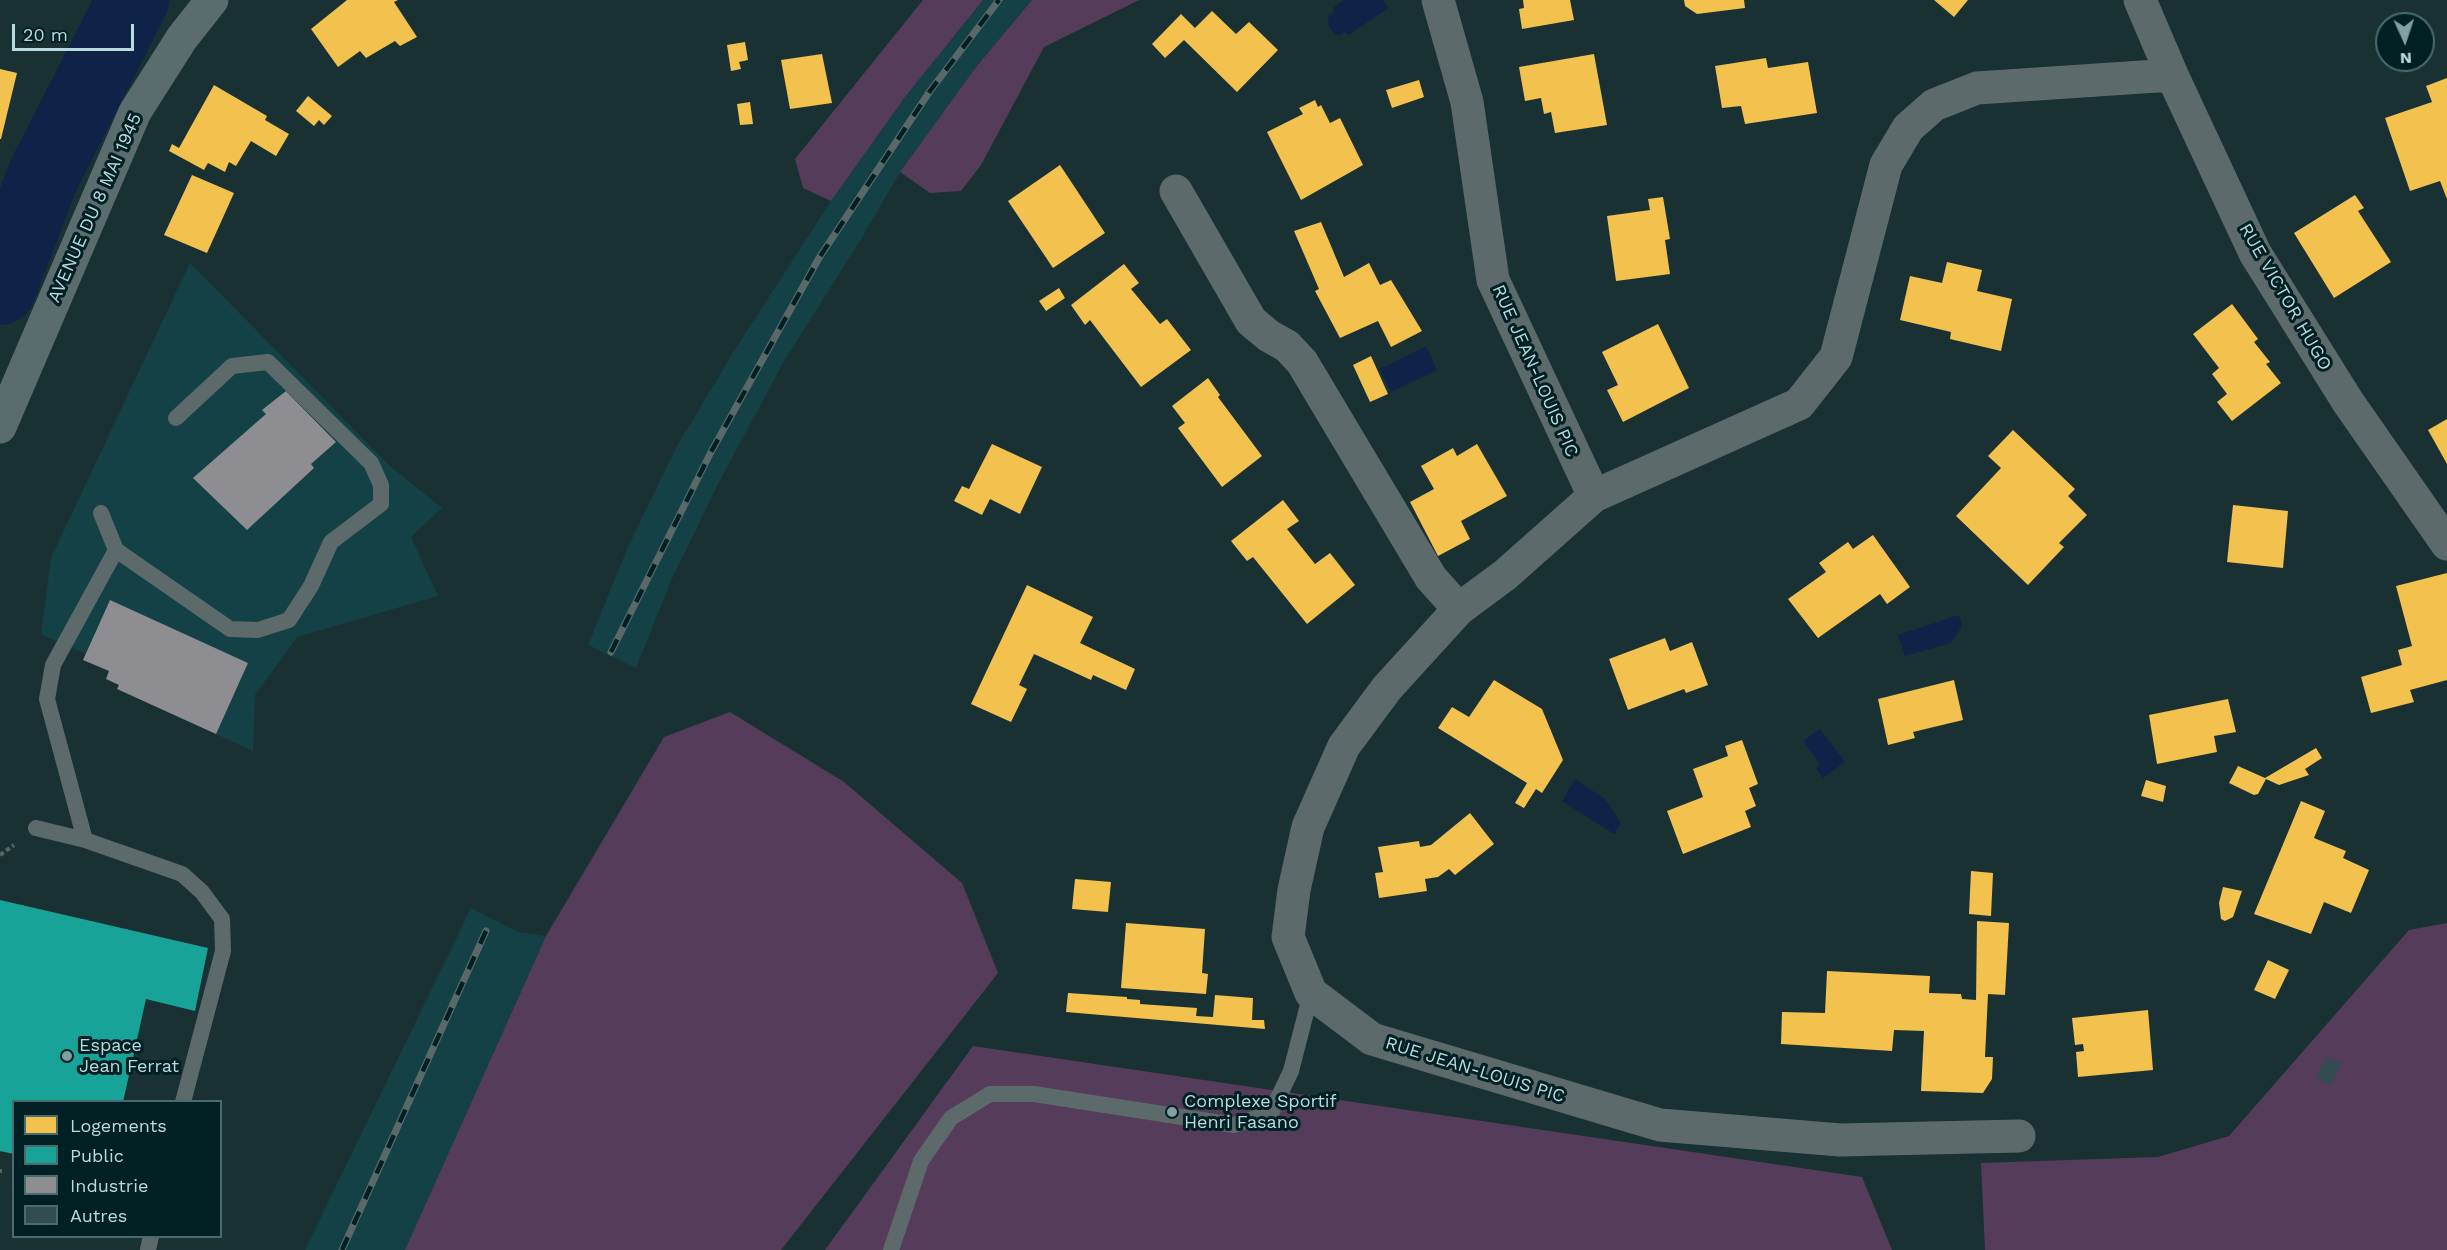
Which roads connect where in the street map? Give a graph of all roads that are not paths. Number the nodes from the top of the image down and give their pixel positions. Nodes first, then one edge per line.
1 (212, 0) edge
2 (1438, 0) edge
3 (2140, 0) edge
4 (2172, 75) junction
5 (1176, 191) dead end
6 (176, 418) dead end
7 (0, 427) edge
8 (1594, 496) junction
9 (101, 513) dead end
10 (2447, 544) edge
11 (116, 550) junction
12 (1459, 609) junction
13 (36, 828) dead end
14 (86, 840) junction
15 (1311, 993) junction
16 (183, 1100) edge
17 (2019, 1136) dead end
18 (891, 1250) edge

1 - 7 main road, AVENUE DU 8 MAI 1945
2 - 8 street, RUE JEAN-LOUIS PIC
3 - 4 street, RUE VICTOR HUGO
4 - 8 street
4 - 10 street, RUE VICTOR HUGO
5 - 12 street
6 - 11 lane
8 - 12 street
9 - 11 lane
11 - 14 lane
12 - 15 street
13 - 14 lane
14 - 16 lane
15 - 17 street, RUE JEAN-LOUIS PIC
15 - 18 lane

